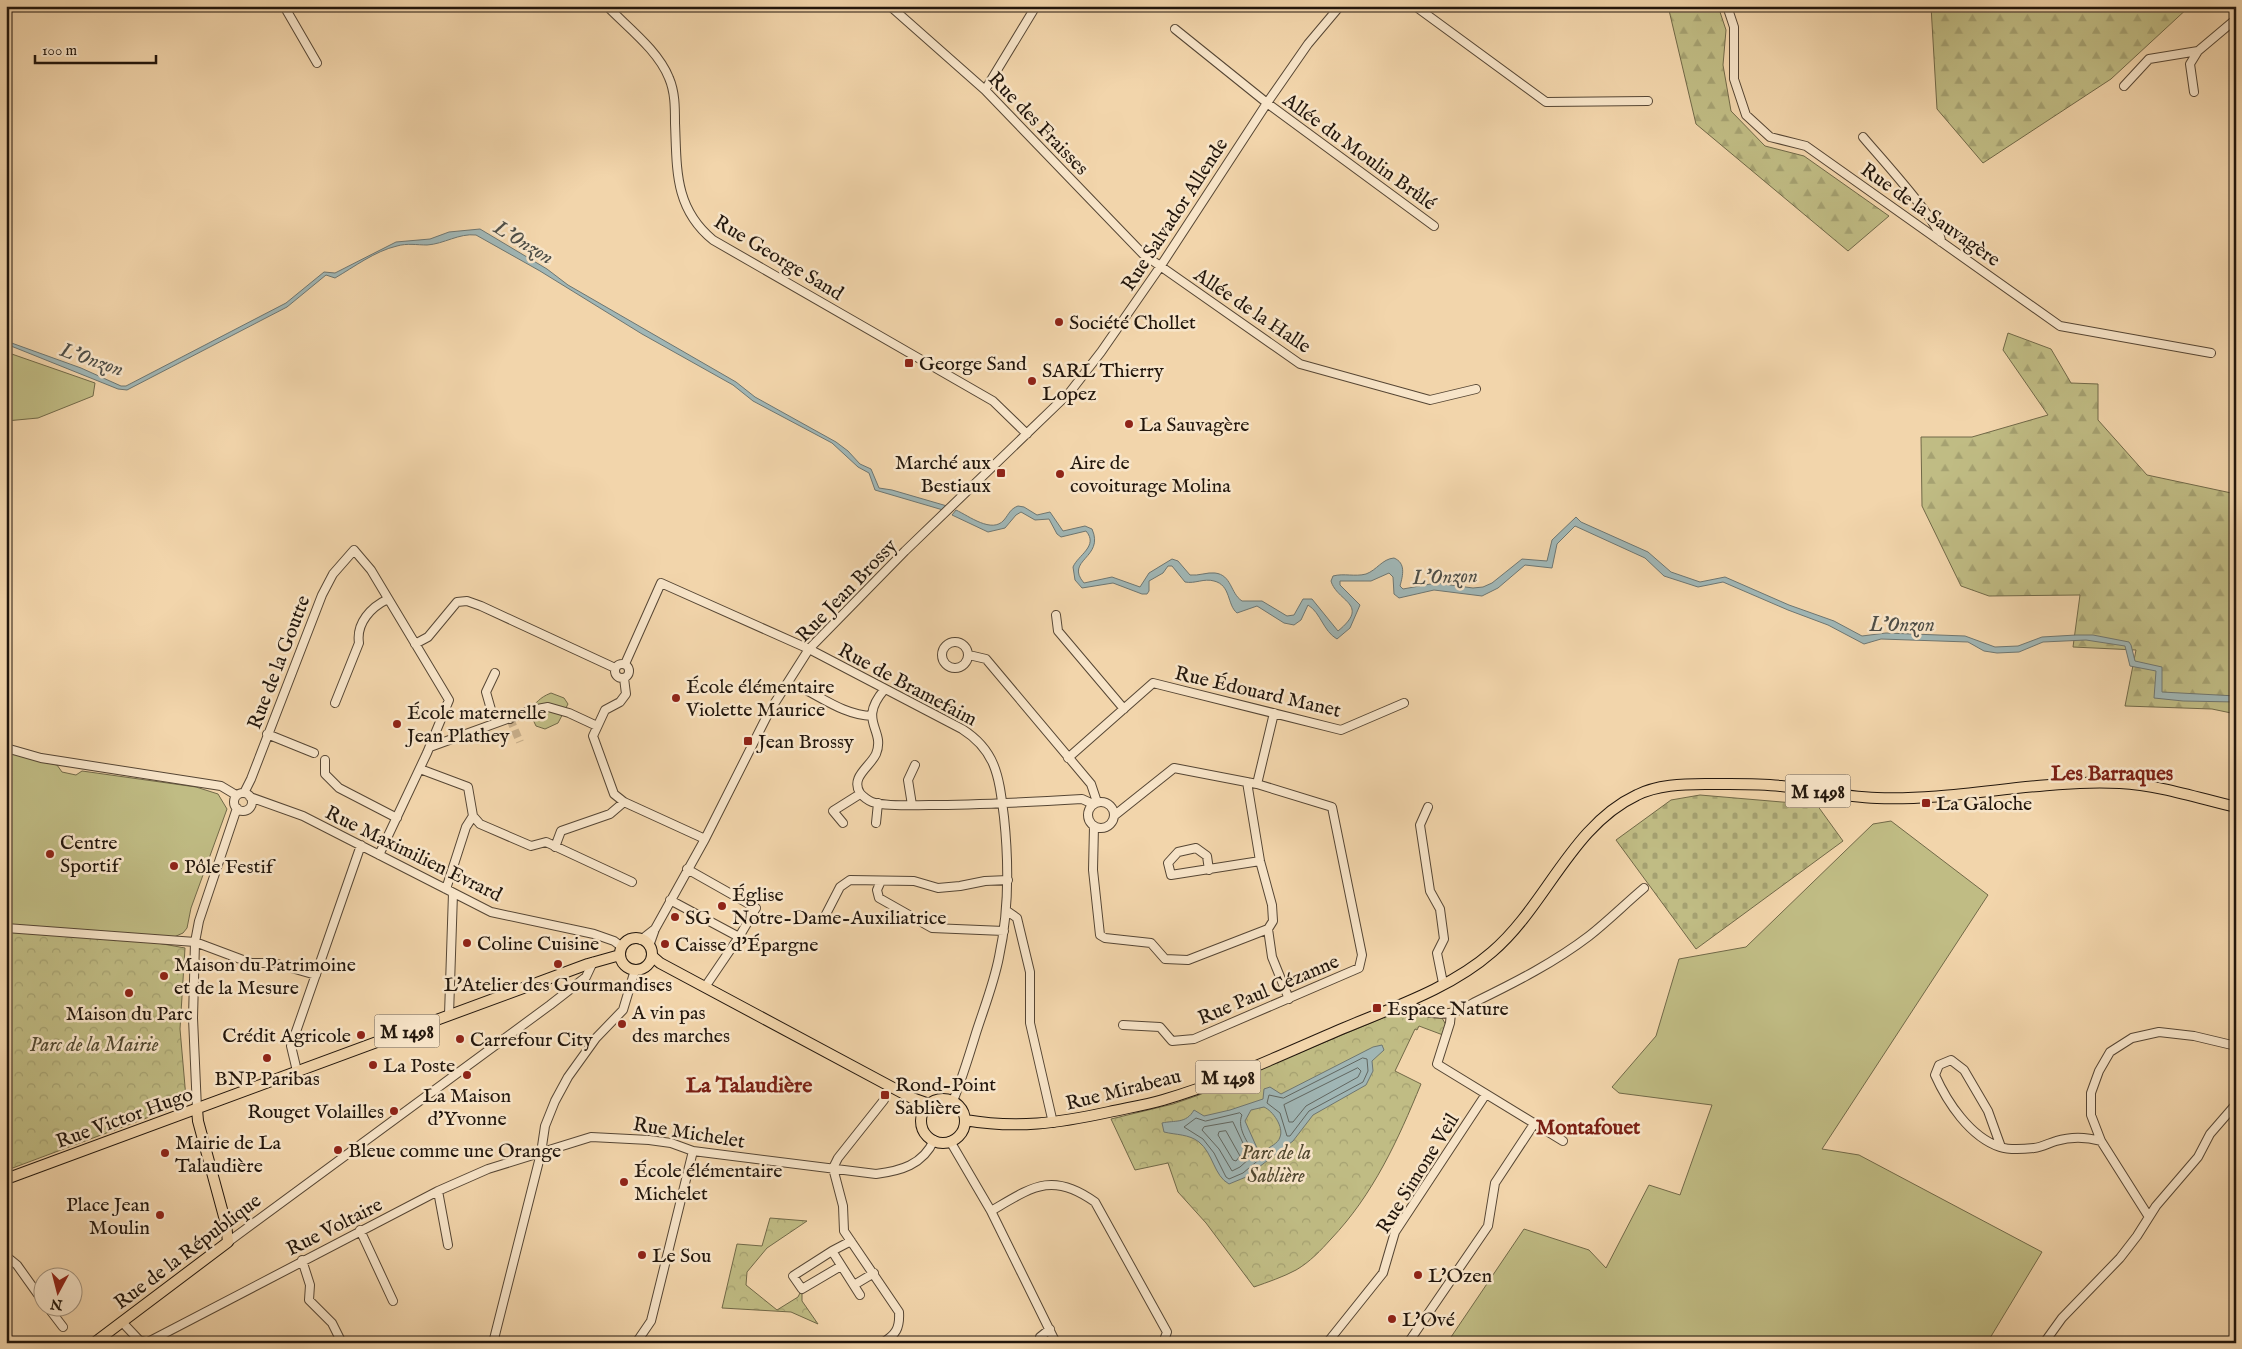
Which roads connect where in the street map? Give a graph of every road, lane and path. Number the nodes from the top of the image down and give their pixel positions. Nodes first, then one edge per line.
1 (284, 6) edge
2 (607, 6) edge
3 (890, 6) edge
4 (1036, 6) edge
5 (1340, 6) edge
6 (1414, 6) edge
7 (1727, 6) edge
8 (2235, 21) edge
9 (1174, 29) dead end
10 (2198, 51) junction
11 (317, 63) dead end
12 (2124, 86) dead end
13 (985, 90) junction
14 (2194, 92) dead end
15 (1648, 100) dead end
16 (1267, 103) junction
17 (1863, 137) dead end
18 (1434, 226) dead end
19 (1941, 242) junction
20 (1160, 267) junction
21 (2211, 353) dead end
22 (1476, 389) dead end
23 (1027, 434) junction
24 (388, 599) junction
25 (1056, 615) dead end
26 (415, 644) junction
27 (809, 649) junction
28 (968, 655) dead end
29 (625, 664) junction
30 (615, 668) junction
31 (496, 673) dead end
32 (624, 678) junction
33 (806, 690) dead end
34 (884, 690) junction
35 (336, 703) dead end
36 (1404, 704) dead end
37 (1124, 708) junction
38 (1274, 713) junction
39 (872, 716) junction
40 (510, 719) junction
41 (597, 726) junction
42 (267, 734) junction
43 (430, 747) junction
44 (6, 748) edge
45 (314, 754) dead end
46 (1068, 758) junction
47 (325, 760) dead end
48 (915, 765) dead end
49 (420, 769) junction
50 (1247, 782) junction
51 (1257, 784) junction
52 (860, 794) junction
53 (243, 795) junction
54 (624, 802) junction
55 (878, 803) junction
56 (1095, 803) junction
57 (1002, 804) junction
58 (912, 805) junction
59 (2236, 807) edge
60 (236, 808) junction
61 (1428, 808) dead end
62 (1115, 815) junction
63 (473, 816) junction
64 (397, 818) junction
65 (843, 823) dead end
66 (876, 823) dead end
67 (1094, 826) junction
68 (705, 839) junction
69 (361, 845) junction
70 (555, 847) junction
71 (379, 855) junction
72 (1260, 861) junction
73 (687, 869) junction
74 (1209, 870) junction
75 (1008, 880) junction
76 (880, 881) junction
77 (632, 882) dead end
78 (1644, 888) dead end
79 (449, 891) junction
80 (670, 900) junction
81 (1007, 911) junction
82 (823, 920) dead end
83 (6, 928) edge
84 (1268, 929) junction
85 (1004, 931) junction
86 (739, 937) junction
87 (196, 942) junction
88 (647, 947) junction
89 (621, 951) junction
90 (590, 963) junction
91 (635, 970) junction
92 (316, 976) junction
93 (1443, 983) junction
94 (705, 987) junction
95 (1289, 1000) junction
96 (1408, 1001) junction
97 (1451, 1013) junction
98 (449, 1015) junction
99 (1123, 1025) dead end
100 (2236, 1046) edge
101 (298, 1071) junction
102 (1486, 1094) junction
103 (884, 1100) dead end
104 (953, 1101) junction
105 (929, 1104) junction
106 (2236, 1104) edge
107 (198, 1109) junction
108 (965, 1120) junction
109 (1053, 1123) junction
110 (1534, 1124) junction
111 (934, 1140) junction
112 (950, 1141) junction
113 (1563, 1141) dead end
114 (2102, 1141) junction
115 (2001, 1148) junction
116 (693, 1150) junction
117 (541, 1153) junction
118 (833, 1168) junction
119 (6, 1179) edge
120 (438, 1191) junction
121 (991, 1211) junction
122 (2149, 1217) junction
123 (360, 1230) junction
124 (852, 1241) junction
125 (228, 1242) junction
126 (448, 1245) dead end
127 (832, 1251) junction
128 (6, 1256) edge
129 (302, 1260) junction
130 (841, 1266) junction
131 (874, 1273) junction
132 (854, 1285) junction
133 (32, 1286) edge
134 (860, 1294) dead end
135 (393, 1301) dead end
136 (55, 1316) edge
137 (122, 1322) junction
138 (63, 1327) dead end
139 (1050, 1329) junction
140 (148, 1342) edge
141 (94, 1343) edge
142 (342, 1343) edge
143 (493, 1343) edge
144 (636, 1343) edge
145 (746, 1343) edge
146 (759, 1343) edge
147 (882, 1343) edge
148 (1039, 1343) edge
149 (1056, 1343) edge
150 (1163, 1343) edge
151 (1327, 1343) edge
152 (1408, 1343) edge
153 (2044, 1343) edge

1 - 11 street
2 - 23 street, Rue George Sand
3 - 13 street, Rue des Fraisses
4 - 13 street
5 - 16 street, Rue Salvador Allende
6 - 15 street
7 - 19 street, Rue de la Sauvagère
8 - 10 street
9 - 16 street, Allée du Moulin Brûlé
10 - 12 street
10 - 14 street
13 - 20 street, Rue des Fraisses
16 - 18 street, Allée du Moulin Brûlé
16 - 20 street, Rue Salvador Allende
17 - 19 street
19 - 21 street, Rue de la Sauvagère
20 - 22 street, Allée de la Halle
20 - 23 street, Rue Salvador Allende
23 - 27 street, Rue Jean Brossy
24 - 26 street
24 - 35 street
24 - 42 street, Rue de la Goutte
25 - 37 street
26 - 30 street
26 - 43 street
27 - 29 street, Rue de Bramefaim
27 - 34 street, Rue de Bramefaim
27 - 68 street, Rue Jean Brossy
28 - 46 street
29 - 30 street
29 - 32 street
30 - 32 street
31 - 40 street
32 - 41 street
33 - 39 street
34 - 39 street
34 - 57 street, Rue de Bramefaim
36 - 38 street, Rue Édouard Manet
37 - 38 street, Rue Édouard Manet
37 - 46 street, Rue Édouard Manet
38 - 51 street
39 - 52 street
40 - 41 street
40 - 43 street
41 - 54 street
42 - 45 street
42 - 53 street, Rue de la Goutte
43 - 49 street
44 - 53 street, Rue Maximilien Evrard
46 - 56 street
47 - 64 street
48 - 58 street
49 - 63 street
49 - 64 street
50 - 51 street, Rue Paul Cézanne
50 - 62 street, Rue Paul Cézanne
50 - 72 street
51 - 95 street, Rue Paul Cézanne
52 - 55 street
52 - 65 street
53 - 60 street
53 - 60 street
53 - 69 street, Rue Maximilien Evrard
54 - 68 street
54 - 70 street
55 - 58 street
55 - 66 street
56 - 57 street
56 - 62 street
56 - 67 street
57 - 58 street
57 - 75 street, Rue de Bramefaim
59 - 93 main road, Rue Mirabeau / M 1498
60 - 87 street
61 - 93 street
62 - 67 street
63 - 70 street
63 - 79 street
64 - 71 street
67 - 84 street
68 - 73 street, Rue Jean Brossy
69 - 71 street, Rue Maximilien Evrard
69 - 92 street
70 - 77 street
71 - 79 street, Rue Maximilien Evrard
72 - 74 street
72 - 84 street
73 - 80 street, Rue Jean Brossy
73 - 86 street
74 - 74 street
75 - 76 street
75 - 81 street, Rue de Bramefaim
76 - 82 street
76 - 85 street
78 - 97 street
79 - 89 street, Rue Maximilien Evrard
79 - 98 street
80 - 86 street
80 - 88 street, Rue Jean Brossy
81 - 85 street, Rue de Bramefaim
81 - 109 street
83 - 87 street
84 - 95 street
85 - 104 street, Rue de Bramefaim
86 - 94 street
87 - 92 street
87 - 107 street
88 - 89 main road, M 1498
88 - 91 main road
88 - 94 main road
89 - 90 main road, Rue Victor Hugo / M 1498
89 - 91 main road
90 - 98 main road, Rue Victor Hugo / M 1498
90 - 125 street, Rue de la République
91 - 117 street
92 - 101 street
93 - 96 main road, Rue Mirabeau / M 1498
94 - 105 main road
95 - 99 street, Rue Paul Cézanne
96 - 97 street
96 - 109 main road, Rue Mirabeau / M 1498
97 - 102 street
98 - 101 main road, Rue Victor Hugo / M 1498
100 - 114 street
101 - 107 main road, Rue Victor Hugo / M 1498
102 - 110 street
102 - 151 street, Rue Simone Veil
103 - 118 street
104 - 105 main road
104 - 108 main road
105 - 111 main road
106 - 122 street
107 - 119 main road, Rue Victor Hugo / M 1498
107 - 125 main road
108 - 109 main road, Rue Mirabeau / M 1498
108 - 112 main road
110 - 113 street
110 - 152 street
111 - 112 main road
111 - 118 street, Rue Michelet
112 - 121 street
114 - 115 street
114 - 122 street
115 - 115 street
116 - 117 street, Rue Michelet
116 - 118 street, Rue Michelet
116 - 144 street
117 - 120 street, Rue Voltaire
117 - 143 street
118 - 124 street
120 - 123 street, Rue Voltaire
120 - 126 street
121 - 139 street
121 - 150 street
122 - 153 street
123 - 129 street, Rue Voltaire
123 - 135 street
124 - 127 street
124 - 131 street
125 - 137 main road, Rue de la République
127 - 130 street
127 - 130 street
128 - 133 street
129 - 140 street, Rue Voltaire
129 - 142 street
130 - 132 street
131 - 132 street
131 - 147 street
132 - 134 street
136 - 138 street
137 - 140 street
137 - 141 main road, Rue de la République
139 - 148 street
139 - 149 street
145 - 146 street

